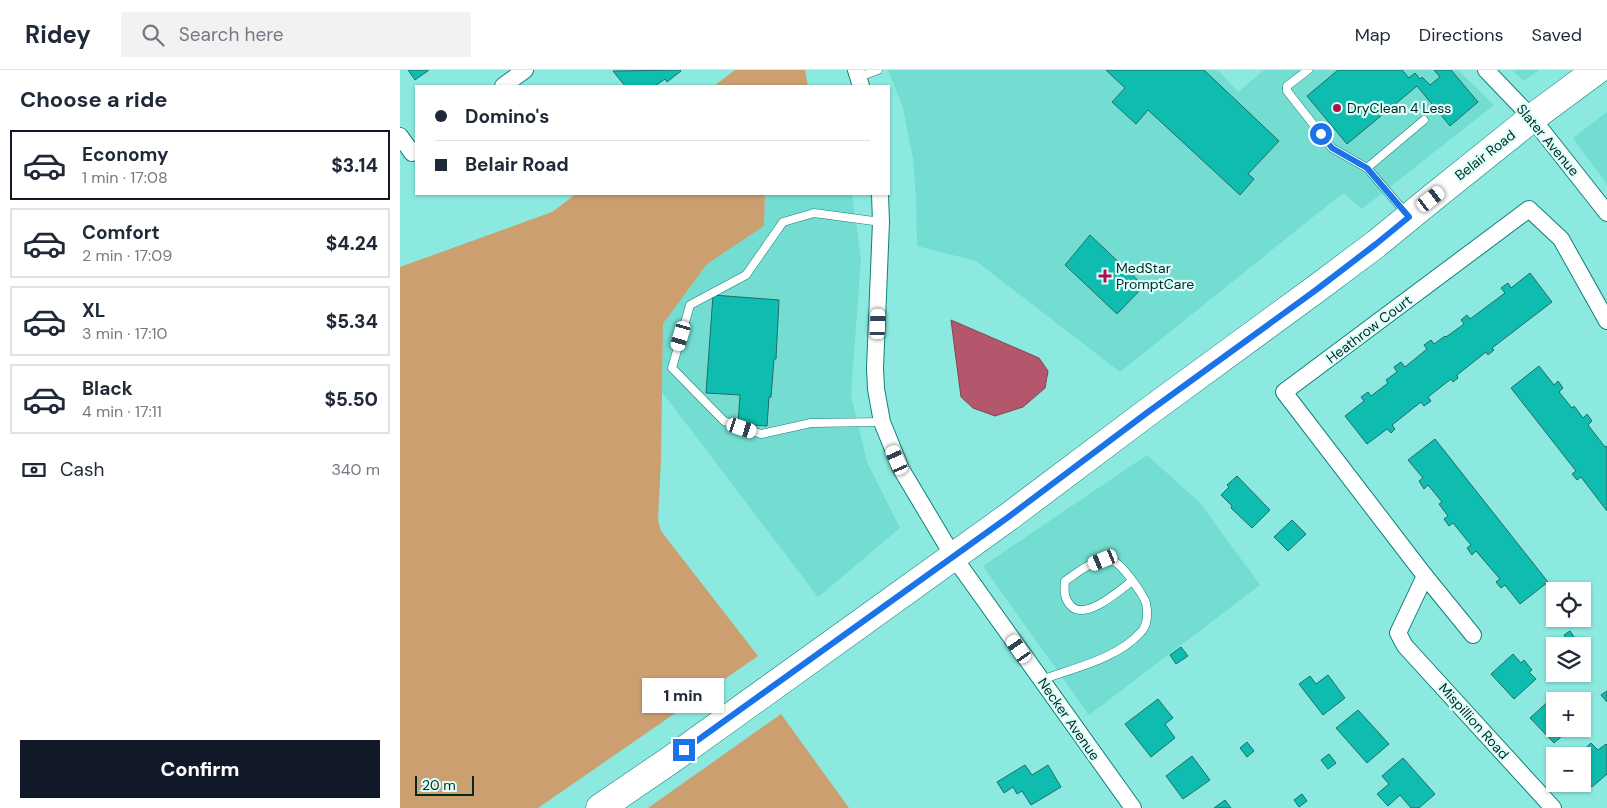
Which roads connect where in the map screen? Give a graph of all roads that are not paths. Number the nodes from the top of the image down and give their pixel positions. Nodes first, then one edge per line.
1 (525, 70) edge
2 (878, 70) edge
3 (1308, 70) edge
4 (1486, 70) edge
5 (1596, 70) edge
6 (859, 78) edge
7 (504, 85) edge
8 (1532, 118) junction
9 (1424, 120) dead end
10 (400, 136) edge
11 (415, 151) edge
12 (1367, 168) junction
13 (880, 195) edge
14 (1607, 213) edge
15 (1409, 217) junction
16 (881, 222) junction
17 (1607, 321) edge
18 (882, 422) junction
19 (953, 556) junction
20 (1424, 576) junction
21 (1132, 581) junction
22 (1473, 635) dead end
23 (1041, 680) junction
24 (600, 808) edge
25 (1133, 808) edge
26 (1553, 808) edge

1 - 7 street
2 - 6 lane
3 - 12 lane
4 - 8 street, Slater Avenue
5 - 8 highway, Belair Road
8 - 14 street, Slater Avenue
8 - 15 highway, Belair Road
9 - 12 lane
10 - 11 street
12 - 15 lane
13 - 16 street, Necker Avenue
15 - 19 highway, Belair Road
16 - 18 street, Necker Avenue
16 - 18 lane
17 - 20 street, Heathrow Court
18 - 19 street, Necker Avenue
19 - 23 street, Necker Avenue
19 - 24 highway, Belair Road
20 - 22 street, Heathrow Court
20 - 26 street, Mispillion Road
21 - 21 lane
21 - 23 lane
23 - 25 street, Necker Avenue

